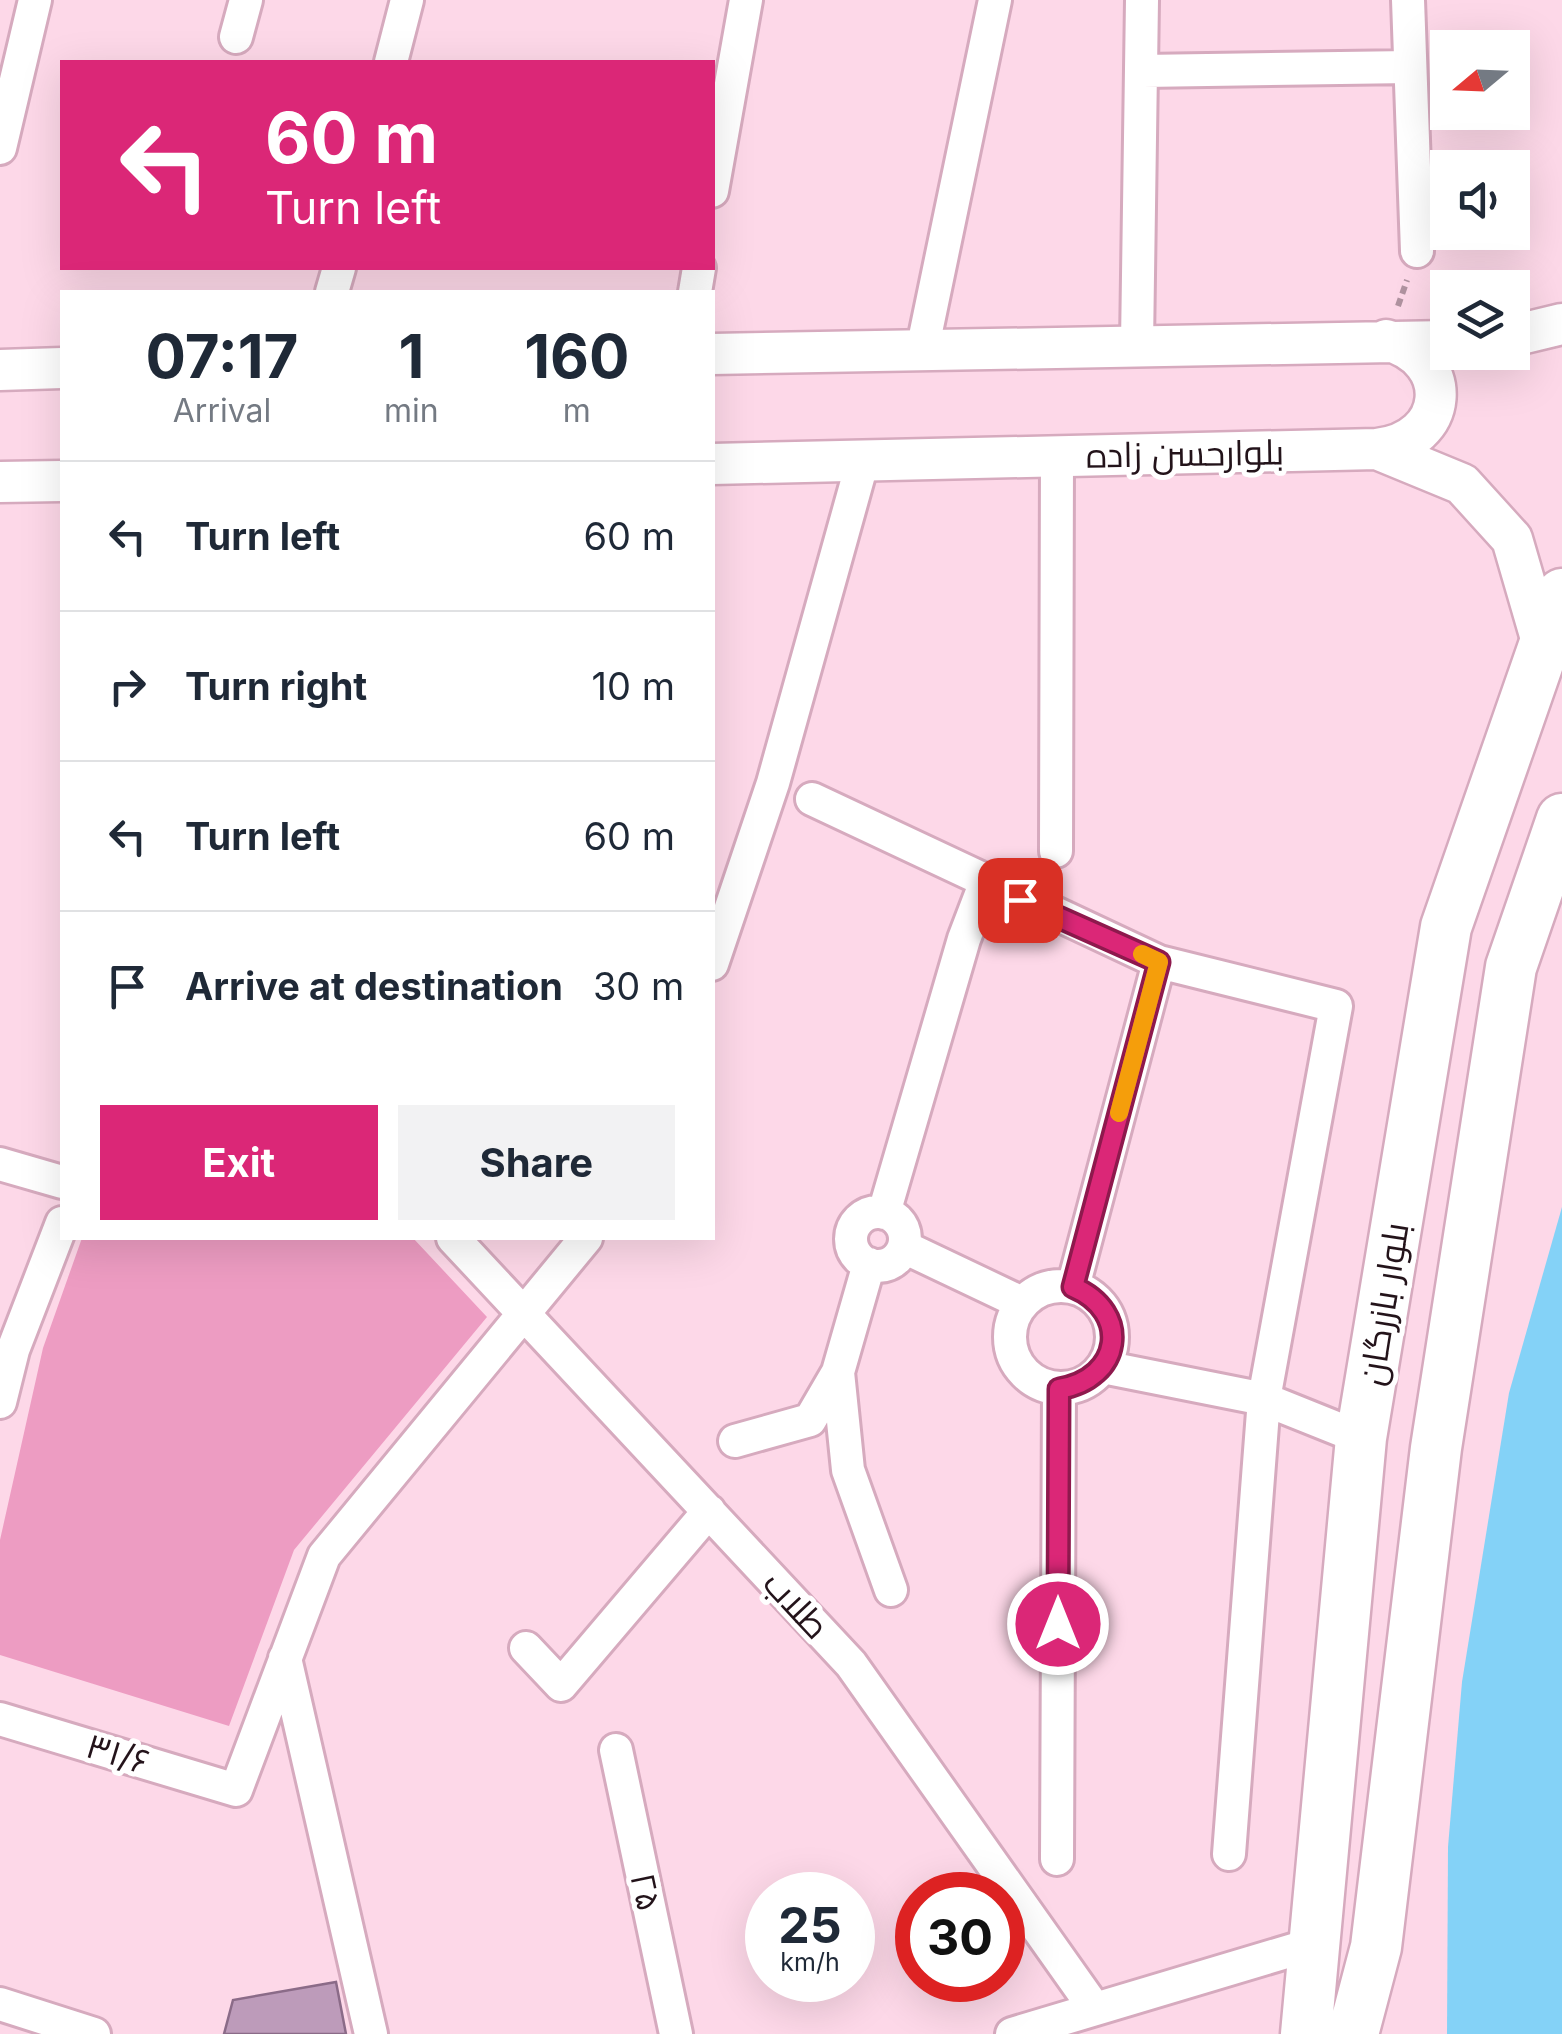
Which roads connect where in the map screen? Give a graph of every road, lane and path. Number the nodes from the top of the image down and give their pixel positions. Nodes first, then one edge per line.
1 (35, 0) edge
2 (246, 0) edge
3 (407, 0) edge
4 (746, 0) edge
5 (995, 0) edge
6 (1142, 0) edge
7 (1408, 0) edge
8 (236, 37) dead end
9 (392, 60) edge
10 (1410, 68) junction
11 (1143, 70) junction
12 (0, 148) edge
13 (715, 174) edge
14 (1418, 251) joint
15 (1562, 324) edge
16 (1530, 332) edge
17 (1386, 340) junction
18 (1430, 341) edge
19 (1138, 344) junction
20 (922, 351) junction
21 (715, 354) edge
22 (60, 368) edge
23 (0, 370) edge
24 (1377, 449) junction
25 (1057, 456) junction
26 (864, 460) junction
27 (715, 464) edge
28 (60, 481) edge
29 (0, 482) edge
30 (1562, 594) edge
31 (1544, 649) junction
32 (812, 799) dead end
33 (1562, 820) edge
34 (1056, 851) dead end
35 (947, 864) junction
36 (985, 884) junction
37 (964, 939) junction
38 (715, 955) edge
39 (1159, 962) junction
40 (0, 1164) edge
41 (60, 1181) edge
42 (884, 1213) junction
43 (60, 1228) edge
44 (455, 1240) edge
45 (584, 1240) edge
46 (904, 1248) junction
47 (869, 1264) junction
48 (1073, 1287) junction
49 (1022, 1304) junction
50 (526, 1315) junction
51 (1103, 1367) junction
52 (838, 1372) junction
53 (1059, 1389) junction
54 (1264, 1399) junction
55 (0, 1402) edge
56 (810, 1420) junction
57 (1361, 1438) junction
58 (735, 1441) dead end
59 (848, 1470) junction
60 (709, 1511) junction
61 (891, 1590) dead end
62 (526, 1648) dead end
63 (285, 1658) junction
64 (0, 1719) edge
65 (616, 1750) dead end
66 (1229, 1854) dead end
67 (1057, 1859) dead end
68 (1314, 1944) junction
69 (1376, 1946) junction
70 (0, 2004) edge
71 (1096, 2009) junction
72 (1020, 2033) edge
73 (94, 2034) edge
74 (371, 2034) edge
75 (676, 2034) edge
76 (1283, 2034) edge
77 (1306, 2034) edge
78 (1352, 2034) edge
79 (1364, 2034) edge

1 - 12 street
2 - 8 street
3 - 9 street
4 - 13 street
5 - 20 street
6 - 11 street
7 - 10 street
10 - 11 street
10 - 14 street
11 - 19 street
14 - 17 path
15 - 16 street
17 - 18 street
17 - 19 street
17 - 24 street
19 - 20 street
20 - 21 street
22 - 23 street
24 - 25 street, بلوارحسن زاده
24 - 31 street, بلوارحسن زاده
25 - 26 street, بلوارحسن زاده
25 - 34 street
26 - 27 street, بلوارحسن زاده
26 - 38 street
28 - 29 street
30 - 31 main road, بلوار بازرگان
31 - 57 main road, بلوار بازرگان
32 - 35 street
33 - 69 main road, بلوار بازرگان
35 - 36 street
35 - 37 street
36 - 37 street
36 - 39 street
37 - 42 street
39 - 48 street
39 - 54 street
40 - 41 street
42 - 46 street
42 - 47 street
43 - 55 street
44 - 50 street, طلاب
45 - 50 street
46 - 47 street
46 - 49 street
47 - 52 street
48 - 49 street
48 - 51 street
49 - 53 street
50 - 60 street, طلاب
50 - 63 street
51 - 53 street
51 - 54 street
52 - 56 street
52 - 59 street
53 - 67 street
54 - 57 street
54 - 66 street
56 - 58 street
56 - 59 street
57 - 68 main road, بلوار بازرگان
59 - 61 street
60 - 62 street
60 - 71 street, طلاب
63 - 64 street, ۳۱/۶
63 - 74 street
65 - 75 street, ۲۵
68 - 71 street
68 - 76 main road
68 - 77 main road, بلوار بازرگان
69 - 78 main road, بلوار بازرگان
69 - 79 main road
70 - 73 street
71 - 72 street

